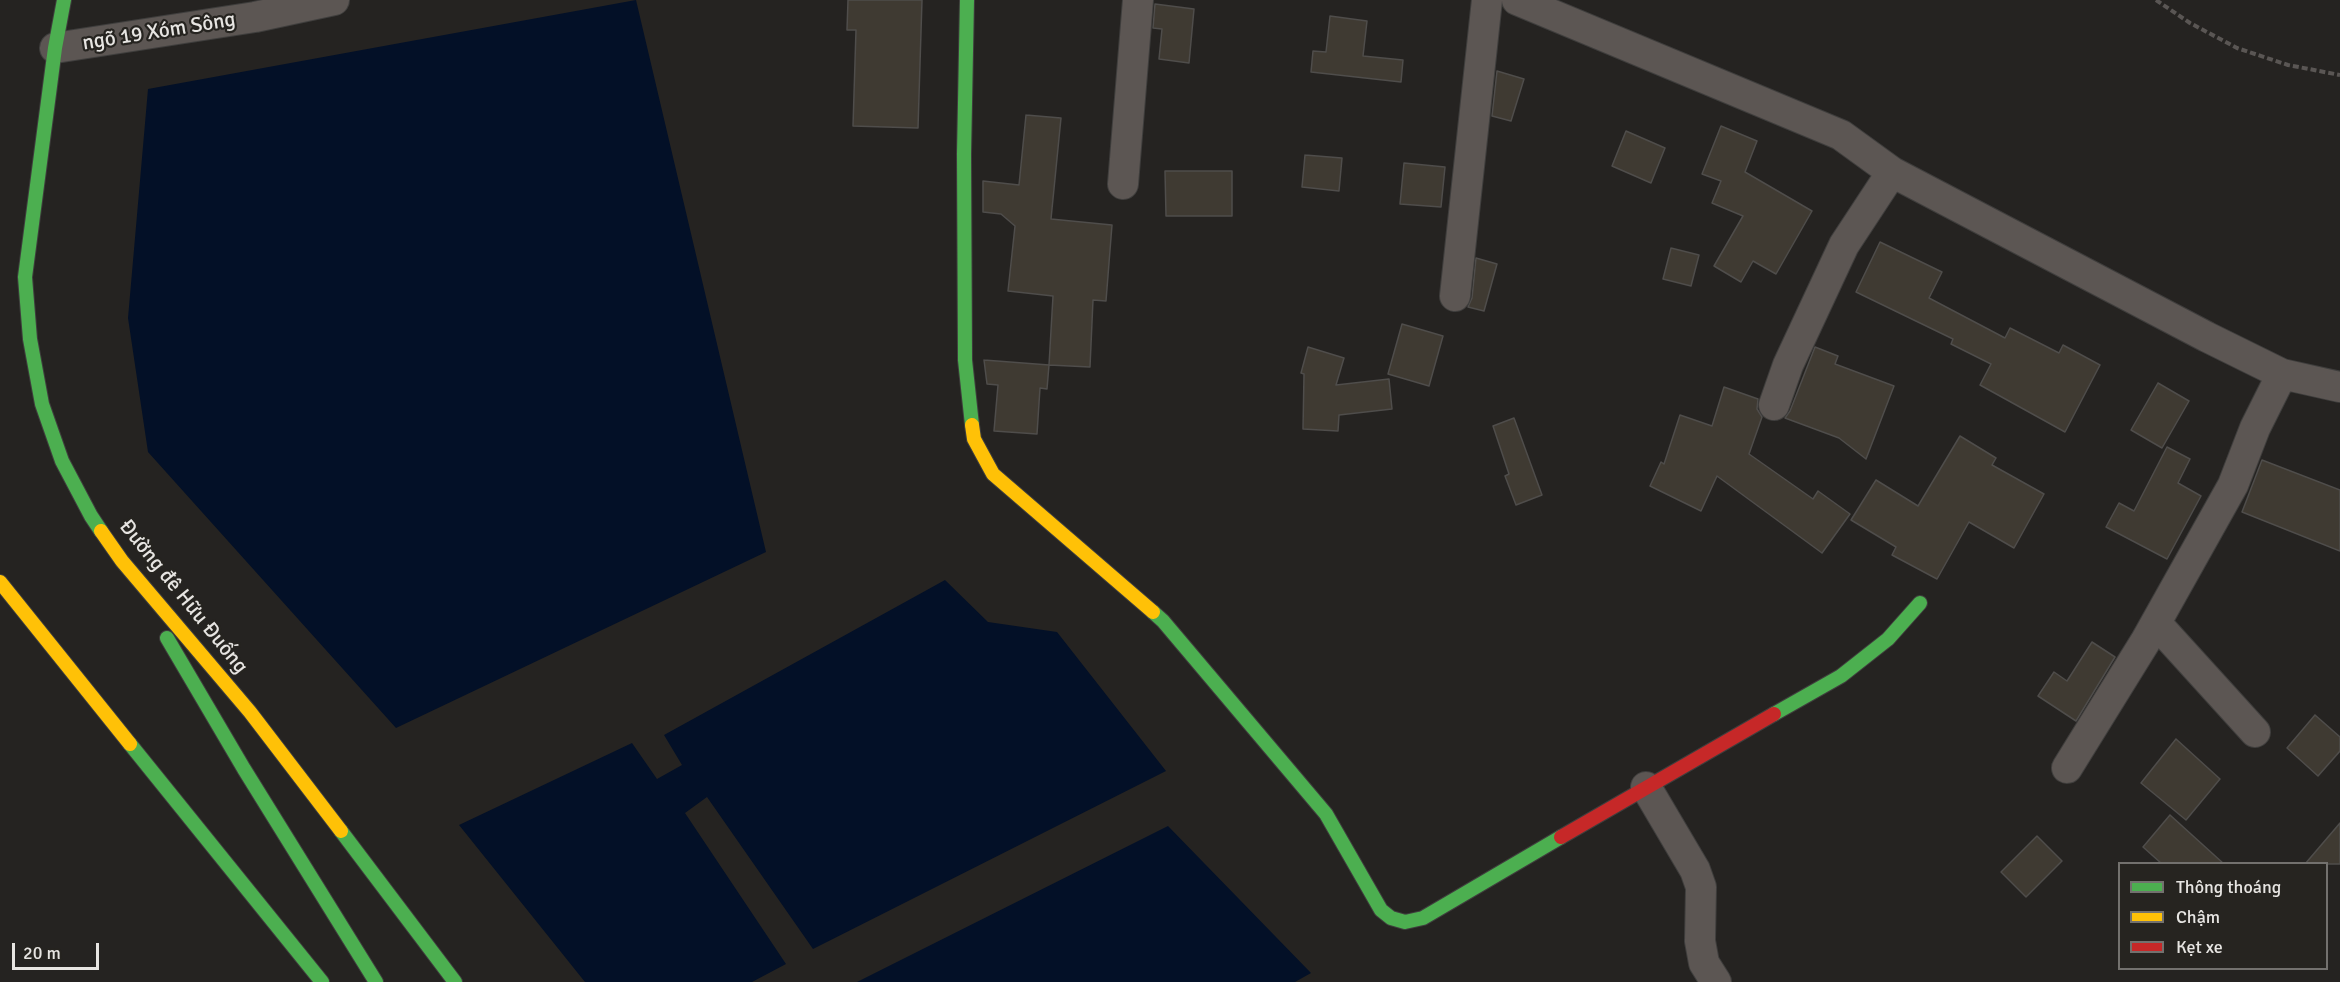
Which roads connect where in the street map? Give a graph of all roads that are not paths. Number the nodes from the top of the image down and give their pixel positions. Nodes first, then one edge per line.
1 (54, 0) edge
2 (64, 0) edge
3 (334, 0) edge
4 (967, 0) edge
5 (1138, 0) edge
6 (1486, 0) edge
7 (1517, 0) edge
8 (57, 35) junction
9 (1892, 172) junction
10 (1123, 184) dead end
11 (1455, 296) dead end
12 (2282, 374) junction
13 (2340, 387) edge
14 (1774, 405) dead end
15 (122, 561) junction
16 (0, 582) edge
17 (1920, 603) dead end
18 (2156, 623) junction
19 (2255, 732) dead end
20 (2067, 768) dead end
21 (1646, 787) junction
22 (322, 982) edge
23 (376, 982) edge
24 (455, 982) edge
25 (1716, 982) edge

1 - 8 street
2 - 8 street, Đường đê Hữu Đuống
3 - 8 street, ngõ 19 Xóm Sông
4 - 21 street
5 - 10 street
6 - 11 street
7 - 9 street
8 - 15 street, Đường đê Hữu Đuống
9 - 12 street
9 - 14 street
12 - 13 street
12 - 18 street
15 - 23 street
15 - 24 street, Đường đê Hữu Đuống
16 - 22 street
17 - 21 street
18 - 19 street
18 - 20 street
21 - 25 street

